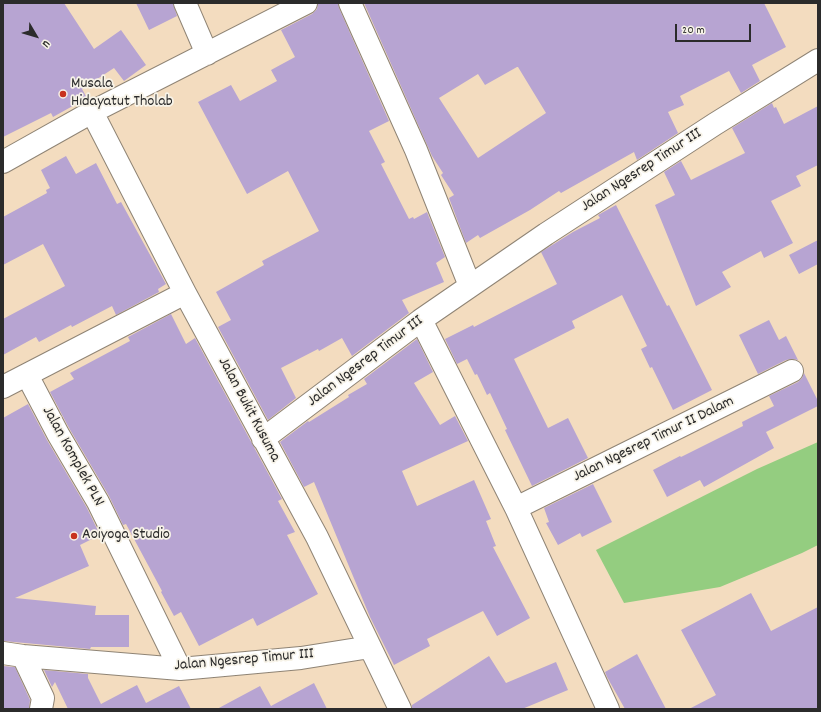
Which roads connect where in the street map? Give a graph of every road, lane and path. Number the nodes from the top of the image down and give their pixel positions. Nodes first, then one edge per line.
1 (185, 3) edge
2 (306, 3) edge
3 (350, 3) edge
4 (207, 54) junction
5 (818, 60) edge
6 (92, 112) junction
7 (3, 162) edge
8 (470, 286) junction
9 (185, 294) junction
10 (422, 320) junction
11 (792, 371) dead end
12 (27, 375) junction
13 (3, 387) edge
14 (263, 438) junction
15 (516, 508) junction
16 (370, 647) junction
17 (13, 654) edge
18 (180, 669) junction
19 (42, 709) edge
20 (400, 709) edge
21 (608, 709) edge

1 - 4 street
2 - 4 street
3 - 8 street
4 - 6 street
5 - 8 street, Jalan Ngesrep Timur III
6 - 7 street
6 - 9 street, Jalan Bukit Kusuma
8 - 10 street, Jalan Ngesrep Timur III
9 - 12 street
9 - 14 street, Jalan Bukit Kusuma
10 - 14 street, Jalan Ngesrep Timur III
10 - 15 street
11 - 15 street, Jalan Ngesrep Timur II Dalam
12 - 13 street
12 - 18 street, Jalan Komplek PLN
14 - 16 street, Jalan Bukit Kusuma
15 - 21 street
16 - 18 street, Jalan Ngesrep Timur III
16 - 20 street, Jalan Bukit Kusuma
17 - 18 street, Jalan Ngesrep Timur III
17 - 19 street, Jalan Ngesrep Timur III

